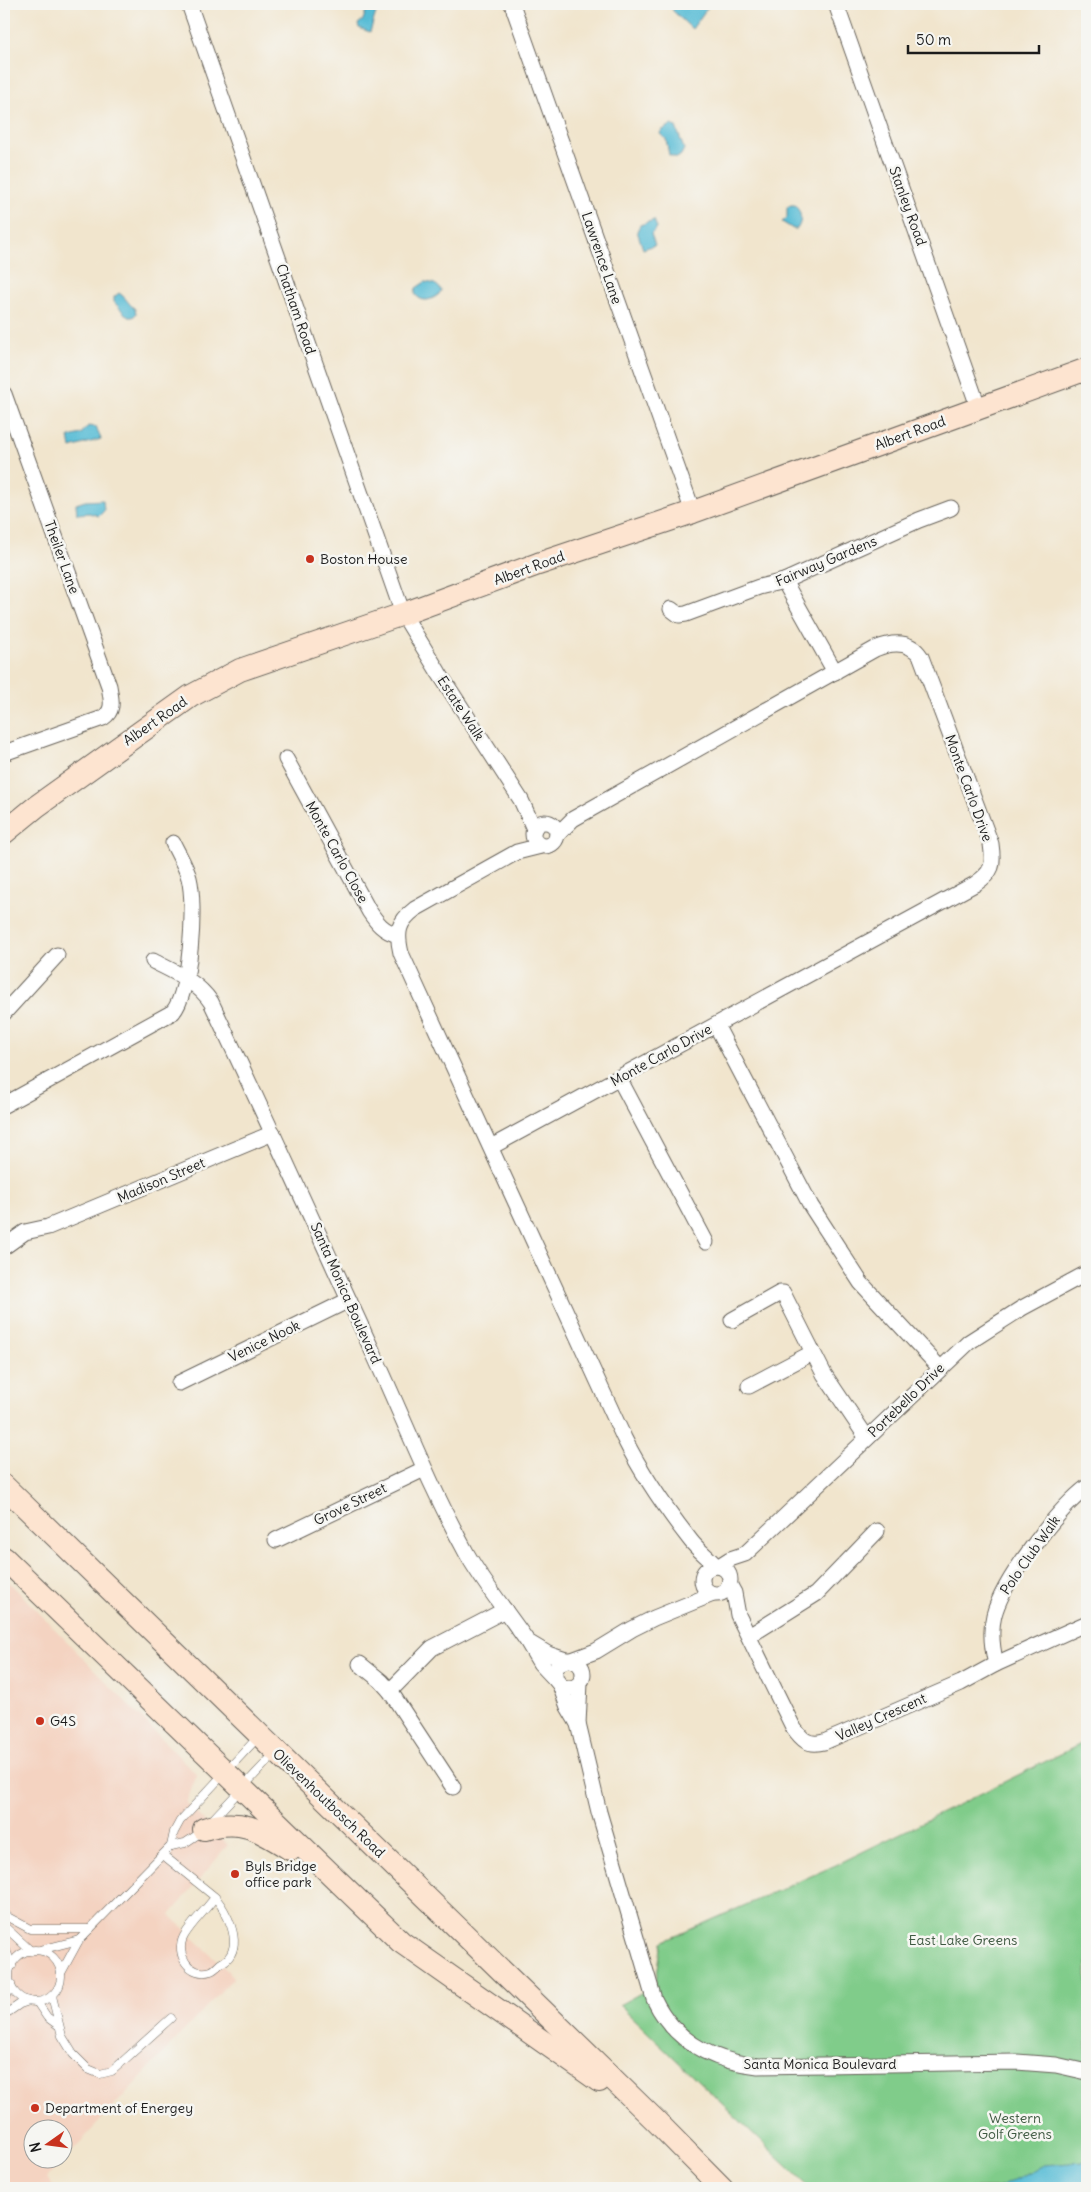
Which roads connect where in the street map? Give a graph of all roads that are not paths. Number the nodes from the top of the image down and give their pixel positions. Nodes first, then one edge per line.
1 (189, 4) edge
2 (512, 4) edge
3 (836, 4) edge
4 (1087, 369) edge
5 (4, 394) edge
6 (979, 409) junction
7 (951, 508) dead end
8 (693, 512) junction
9 (784, 581) junction
10 (671, 609) dead end
11 (404, 614) junction
12 (835, 672) junction
13 (4, 753) edge
14 (286, 759) dead end
15 (543, 831) junction
16 (4, 832) edge
17 (173, 843) dead end
18 (398, 935) junction
19 (57, 955) dead end
20 (152, 961) dead end
21 (186, 978) junction
22 (4, 1013) edge
23 (716, 1025) junction
24 (619, 1078) junction
25 (4, 1105) edge
26 (273, 1133) junction
27 (492, 1147) junction
28 (706, 1242) dead end
29 (4, 1247) edge
30 (1087, 1274) edge
31 (349, 1300) junction
32 (732, 1320) dead end
33 (812, 1353) junction
34 (940, 1368) junction
35 (179, 1383) dead end
36 (749, 1386) dead end
37 (867, 1438) junction
38 (424, 1469) junction
39 (4, 1486) edge
40 (1087, 1487) edge
41 (877, 1530) dead end
42 (276, 1540) dead end
43 (746, 1554) junction
44 (4, 1558) edge
45 (710, 1571) junction
46 (730, 1583) junction
47 (714, 1594) junction
48 (675, 1608) junction
49 (505, 1610) junction
50 (738, 1615) junction
51 (1087, 1623) edge
52 (749, 1636) junction
53 (527, 1641) junction
54 (596, 1651) junction
55 (569, 1660) junction
56 (360, 1664) dead end
57 (996, 1664) junction
58 (581, 1678) junction
59 (558, 1682) junction
60 (390, 1691) junction
61 (578, 1724) junction
62 (260, 1735) junction
63 (276, 1751) junction
64 (225, 1772) junction
65 (453, 1787) dead end
66 (242, 1788) junction
67 (204, 1830) junction
68 (171, 1846) junction
69 (163, 1855) junction
70 (333, 1877) junction
71 (215, 1897) junction
72 (4, 1915) edge
73 (4, 1926) edge
74 (90, 1929) junction
75 (79, 1940) junction
76 (4, 1945) edge
77 (31, 1950) junction
78 (39, 1950) junction
79 (12, 1966) junction
80 (61, 1974) junction
81 (11, 1984) junction
82 (52, 1996) junction
83 (4, 2000) edge
84 (33, 2001) junction
85 (4, 2015) edge
86 (171, 2018) dead end
87 (58, 2024) junction
88 (1087, 2072) edge
89 (655, 2120) junction
90 (722, 2188) edge

1 - 11 street, Chatham Road
2 - 8 street, Lawrence Lane
3 - 6 street, Stanley Road
4 - 6 main road, Albert Road
5 - 13 street, Theiler Lane
6 - 8 main road, Albert Road
7 - 9 street, Fairway Gardens
8 - 11 main road, Albert Road
9 - 10 street, Fairway Gardens
9 - 12 street
11 - 15 street, Estate Walk
11 - 16 main road, Albert Road
12 - 15 street, Monte Carlo Drive
12 - 23 street, Monte Carlo Drive
14 - 18 street, Monte Carlo Close
15 - 18 street
17 - 21 street
18 - 27 street
19 - 22 street
20 - 21 street, Santa Monica Boulevard
21 - 25 street
21 - 26 street, Santa Monica Boulevard
23 - 24 street, Monte Carlo Drive
23 - 34 street
24 - 27 street, Monte Carlo Drive
24 - 28 street
26 - 29 street, Madison Street
26 - 31 street, Santa Monica Boulevard
27 - 45 street
30 - 34 street, Portebello Drive
31 - 35 street, Venice Nook
31 - 38 street, Santa Monica Boulevard
32 - 33 street
33 - 36 street
33 - 37 street
34 - 37 street, Portebello Drive
37 - 43 street, Portebello Drive
38 - 42 street, Grove Street
38 - 49 street, Santa Monica Boulevard
39 - 62 main road, Olievenhoutbosch Road
40 - 57 street, Polo Club Walk
41 - 52 street
43 - 45 street, Portebello Drive
43 - 46 street, Portebello Drive
44 - 64 main road, Olievenhoutbosch Road
45 - 46 street
45 - 47 street
45 - 48 street, Portebello Drive
46 - 47 street
46 - 50 street, Valley Crescent
47 - 48 street, Portebello Drive
47 - 50 street, Valley Crescent
48 - 54 street, Portebello Drive
49 - 53 street, Santa Monica Boulevard
49 - 60 street
50 - 52 street, Valley Crescent
51 - 57 street, Valley Crescent
52 - 57 street, Valley Crescent
53 - 55 street, Santa Monica Boulevard
53 - 59 street, Santa Monica Boulevard
54 - 55 street, Portebello Drive
54 - 58 street, Portebello Drive
55 - 58 street
55 - 59 street
56 - 60 street
58 - 59 street
58 - 61 street, Santa Monica Boulevard
59 - 61 street, Santa Monica Boulevard
60 - 65 street
61 - 88 street, Santa Monica Boulevard
62 - 63 main road, Olievenhoutbosch Road
62 - 64 lane
63 - 66 lane
63 - 89 main road, Olievenhoutbosch Road
64 - 66 main road, Olievenhoutbosch Road
64 - 68 lane
66 - 67 lane
66 - 70 main road, Olievenhoutbosch Road
67 - 68 lane
67 - 70 main road
68 - 69 lane
69 - 71 lane
69 - 74 lane
70 - 89 main road, Olievenhoutbosch Road
71 - 71 lane
72 - 74 lane
73 - 77 lane
74 - 75 lane
75 - 78 lane
75 - 80 lane
76 - 79 lane
77 - 78 lane
77 - 79 lane
78 - 80 lane
79 - 81 lane
80 - 82 lane
81 - 83 lane
81 - 84 lane
82 - 84 lane
82 - 87 lane
84 - 85 lane
84 - 87 lane
86 - 87 lane
89 - 90 main road, Olievenhoutbosch Road

